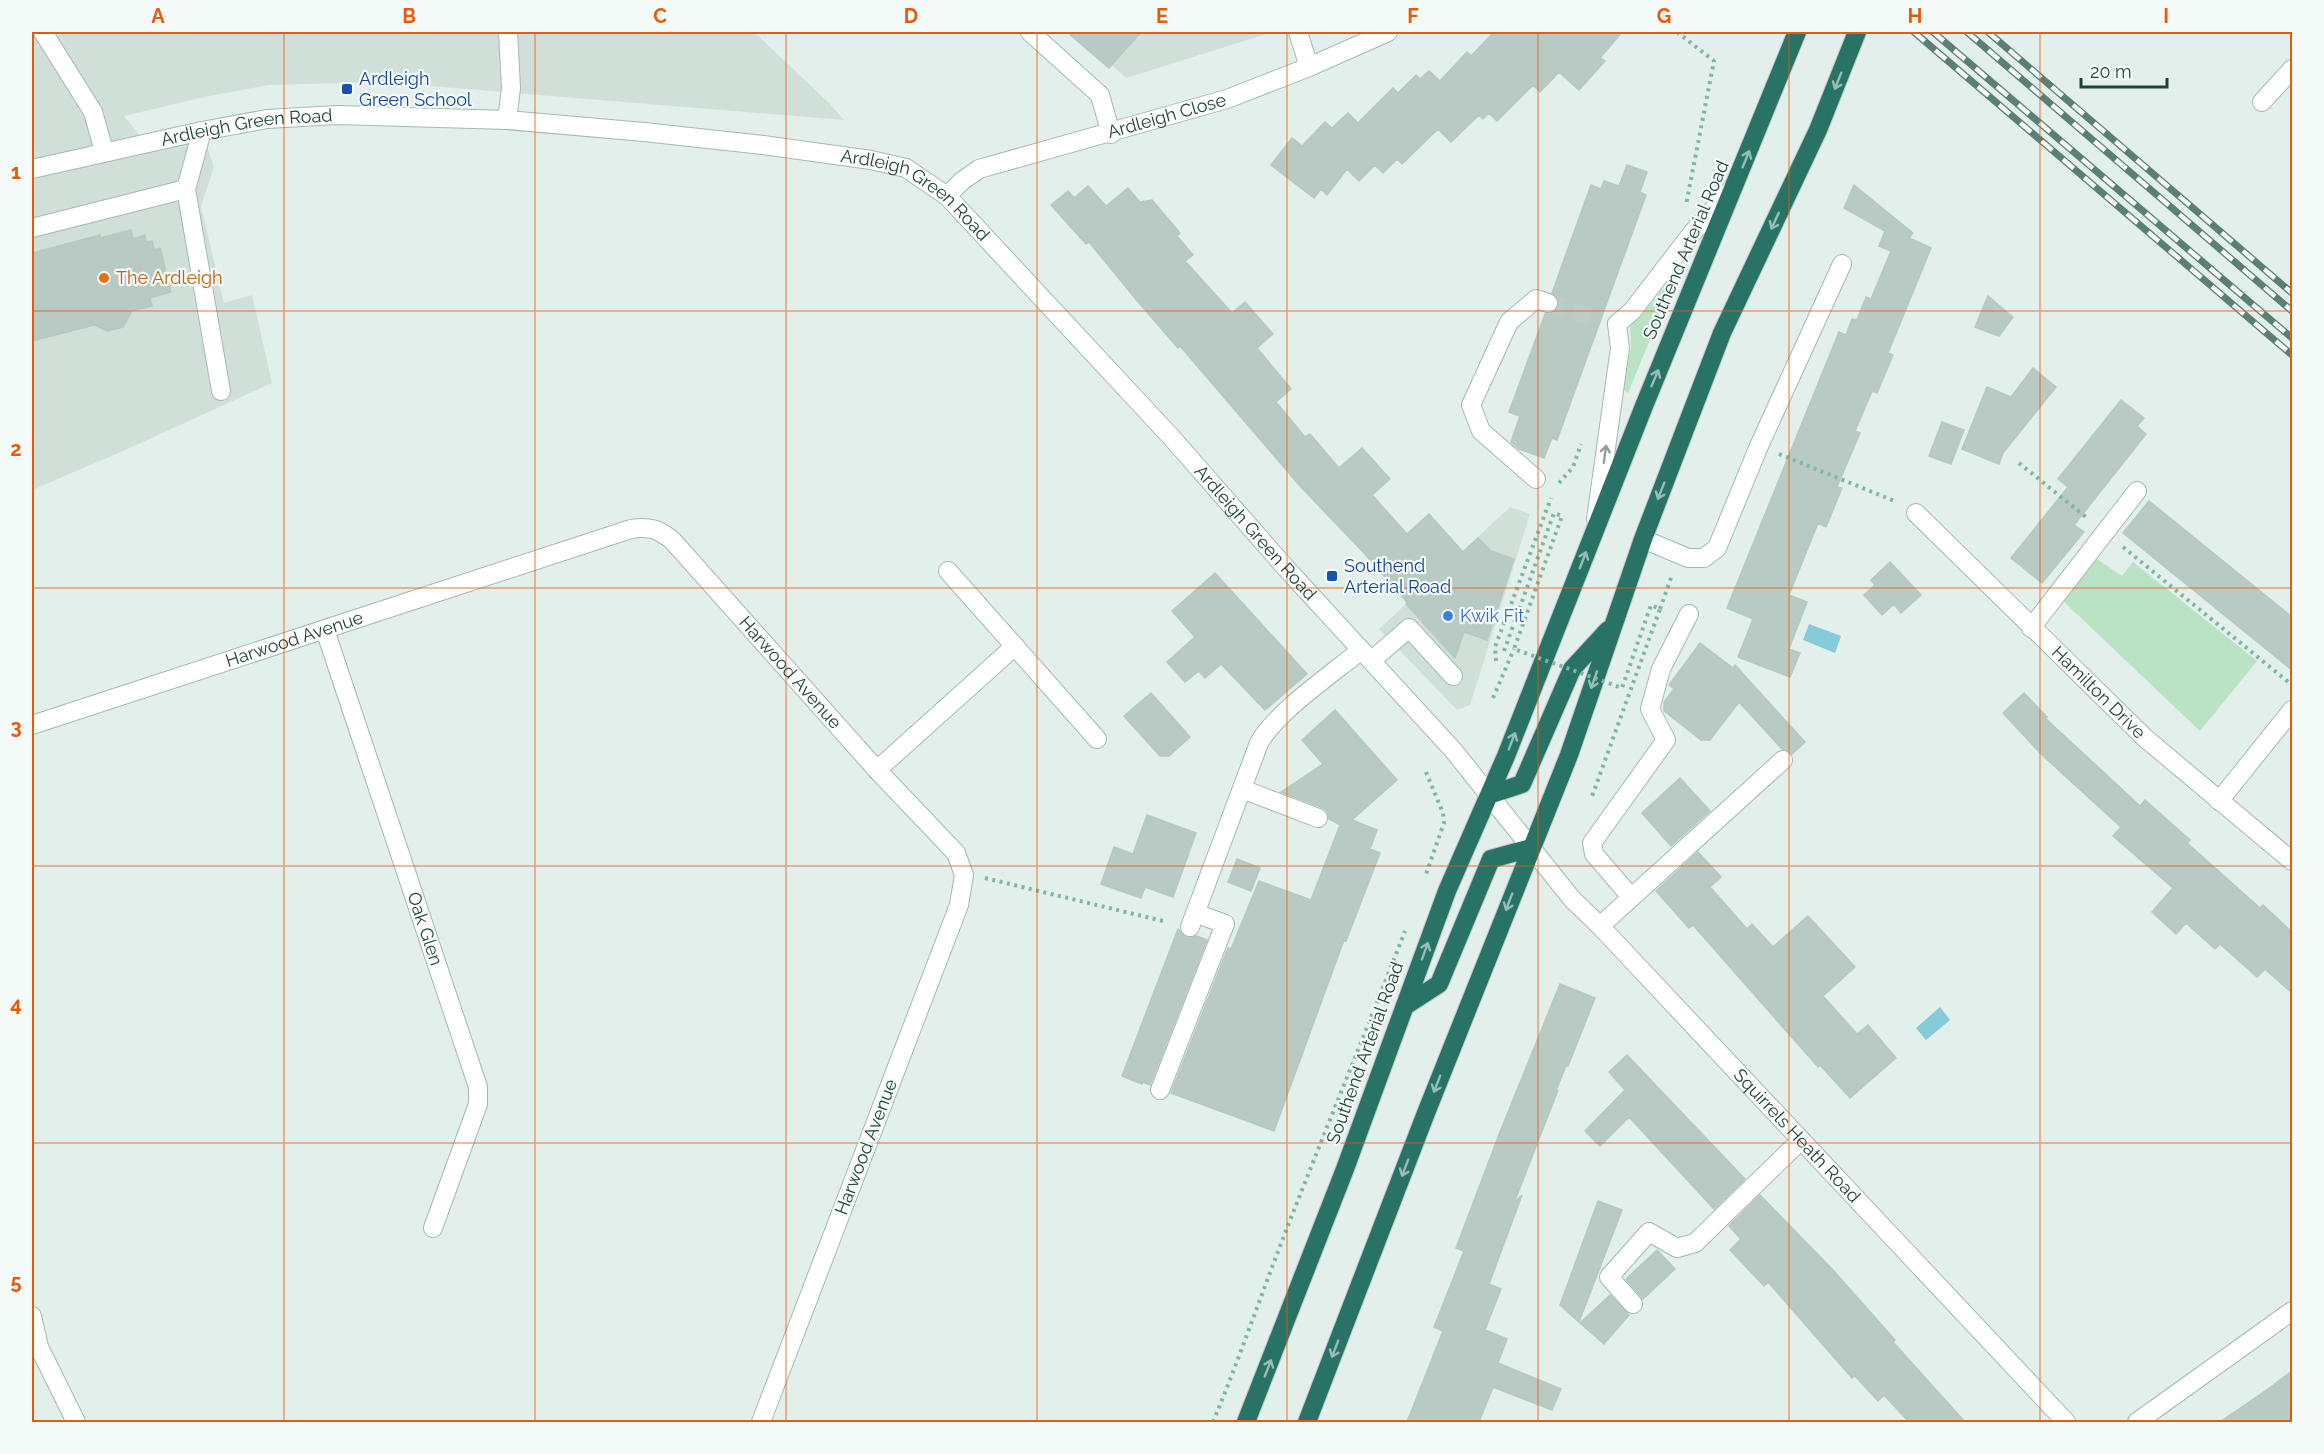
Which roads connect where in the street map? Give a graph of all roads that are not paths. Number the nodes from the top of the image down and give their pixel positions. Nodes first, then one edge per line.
1 (43, 32) edge
2 (508, 32) edge
3 (1030, 32) edge
4 (1299, 32) edge
5 (1388, 32) edge
6 (1797, 32) edge
7 (1857, 32) edge
8 (1309, 67) junction
9 (2292, 69) edge
10 (2262, 102) dead end
11 (507, 120) junction
12 (202, 131) junction
13 (1111, 134) junction
14 (104, 152) junction
15 (32, 168) edge
16 (1735, 185) junction
17 (186, 189) junction
18 (947, 196) junction
19 (32, 228) edge
20 (1842, 264) dead end
21 (1548, 303) tunnel mouth
22 (221, 391) dead end
23 (1536, 479) dead end
24 (2137, 491) dead end
25 (1916, 513) road end
26 (1594, 533) junction
27 (1642, 539) junction
28 (948, 571) dead end
29 (1689, 614) dead end
30 (1613, 625) junction
31 (2031, 628) junction
32 (325, 630) junction
33 (1015, 646) junction
34 (1366, 656) junction
35 (1453, 676) dead end
36 (2292, 710) edge
37 (32, 725) edge
38 (1097, 739) dead end
39 (1783, 760) dead end
40 (877, 770) junction
41 (1242, 789) junction
42 (1489, 795) junction
43 (2219, 801) junction
44 (1317, 818) dead end
45 (1530, 848) junction
46 (2292, 861) edge
47 (1631, 897) junction
48 (1600, 926) junction
49 (1405, 1006) junction
50 (1160, 1090) dead end
51 (1801, 1140) junction
52 (433, 1228) dead end
53 (1634, 1304) dead end
54 (2292, 1311) edge
55 (32, 1316) edge
56 (76, 1422) edge
57 (761, 1422) edge
58 (1246, 1422) edge
59 (1307, 1422) edge
60 (2066, 1422) edge
61 (2137, 1422) edge

1 - 14 street
2 - 11 street
3 - 13 street
4 - 8 street
5 - 8 street, Ardleigh Close
16 -> 6 highway, Southend Arterial Road
7 -> 27 highway
8 - 13 street, Ardleigh Close
9 - 10 street
11 - 12 street, Ardleigh Green Road
11 - 18 street, Ardleigh Green Road
12 - 14 street, Ardleigh Green Road
12 - 17 street
13 - 18 street, Ardleigh Close
14 - 15 street, Ardleigh Green Road
26 -> 16 highway, Southend Arterial Road
26 -> 16 street
17 - 19 street
17 - 22 street
18 - 34 street, Ardleigh Green Road
20 - 27 street
21 - 23 street
24 - 31 street
25 - 31 street, Hamilton Drive
42 -> 26 highway, Southend Arterial Road
27 - 30 highway
28 - 33 street
29 - 47 street
30 - 42 highway
30 -> 45 highway
31 - 43 street, Hamilton Drive
32 - 37 street, Harwood Avenue
32 - 40 street, Harwood Avenue
32 - 52 street, Oak Glen
33 - 38 street
33 - 40 street
34 - 35 street
34 - 41 street
34 - 42 street, Ardleigh Green Road
36 - 43 street
39 - 47 street
40 - 57 street, Harwood Avenue
41 - 44 street
41 - 50 street
42 - 45 street, Ardleigh Green Road
49 -> 42 highway, Southend Arterial Road
43 - 46 street, Hamilton Drive
45 - 48 street, Squirrels Heath Road
45 - 49 highway
45 -> 59 highway
47 - 48 street
48 - 51 street, Squirrels Heath Road
58 -> 49 highway, Southend Arterial Road
51 - 53 street
51 - 60 street, Squirrels Heath Road
54 - 61 street
55 - 56 street

